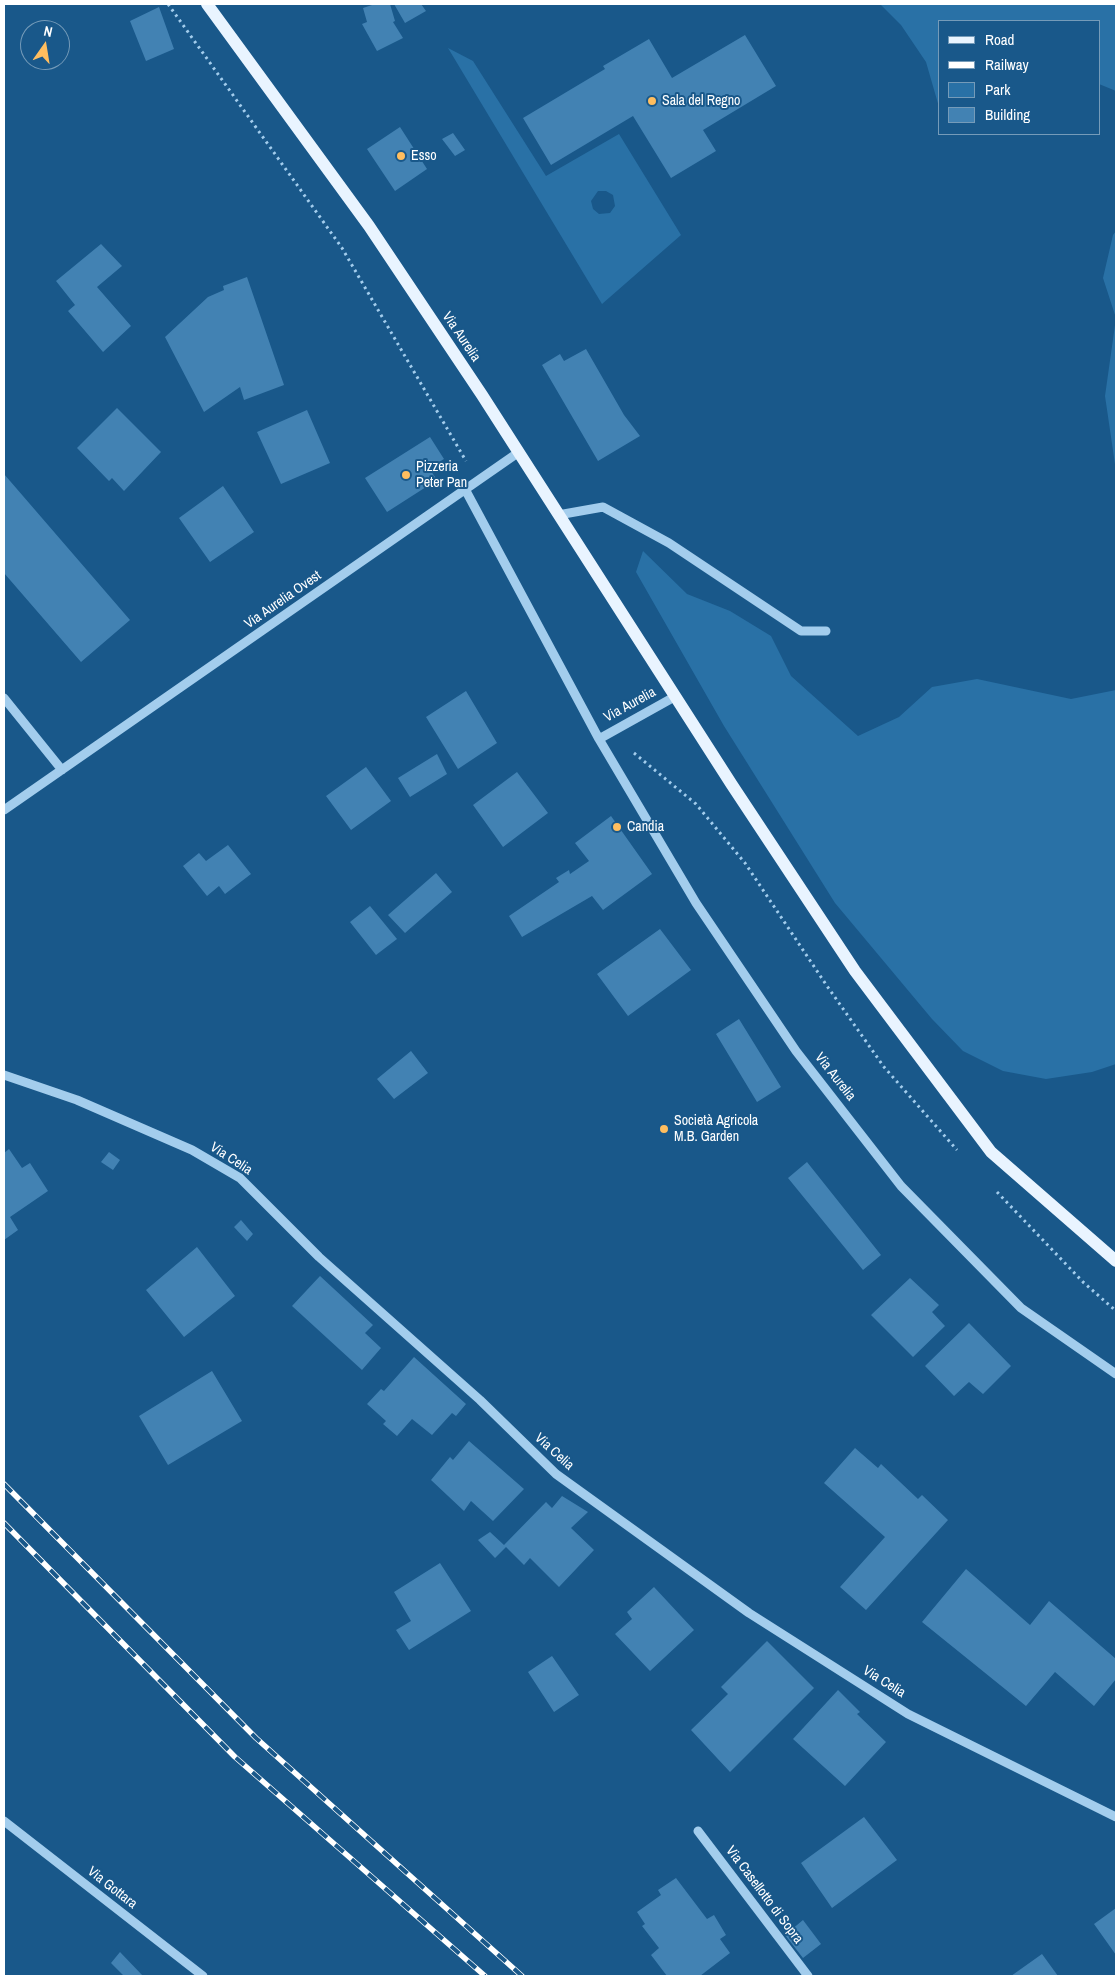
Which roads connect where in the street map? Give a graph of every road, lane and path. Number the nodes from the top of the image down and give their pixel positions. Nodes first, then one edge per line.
1 (168, 4) edge
2 (207, 4) edge
3 (519, 452) junction
4 (479, 482) junction
5 (466, 491) junction
6 (558, 515) junction
7 (826, 631) dead end
8 (676, 696) junction
9 (4, 698) edge
10 (611, 733) junction
11 (599, 739) junction
12 (62, 770) junction
13 (4, 810) edge
14 (4, 1075) edge
15 (961, 1155) dead end
16 (995, 1190) dead end
17 (1116, 1261) edge
18 (1116, 1311) edge
19 (1116, 1374) edge
20 (1116, 1817) edge
21 (4, 1821) edge
22 (698, 1831) dead end
23 (203, 1976) edge
24 (808, 1976) edge

1 - 4 path
2 - 3 main road, Via Aurelia
3 - 4 street, Via Aurelia Ovest
3 - 6 main road, Via Aurelia
4 - 5 street, Via Aurelia Ovest
5 - 11 street, Via Aurelia
5 - 12 street, Via Aurelia Ovest
6 - 7 street
6 - 8 main road, Via Aurelia
8 - 10 street, Via Aurelia
8 - 17 main road, Via Aurelia
9 - 12 street
10 - 11 street, Via Aurelia
10 - 15 path
11 - 19 street, Via Aurelia
12 - 13 street, Via Aurelia Ovest
14 - 20 street, Via Celia
16 - 18 path
21 - 23 street, Via Gottara
22 - 24 street, Via Casellotto di Sopra

